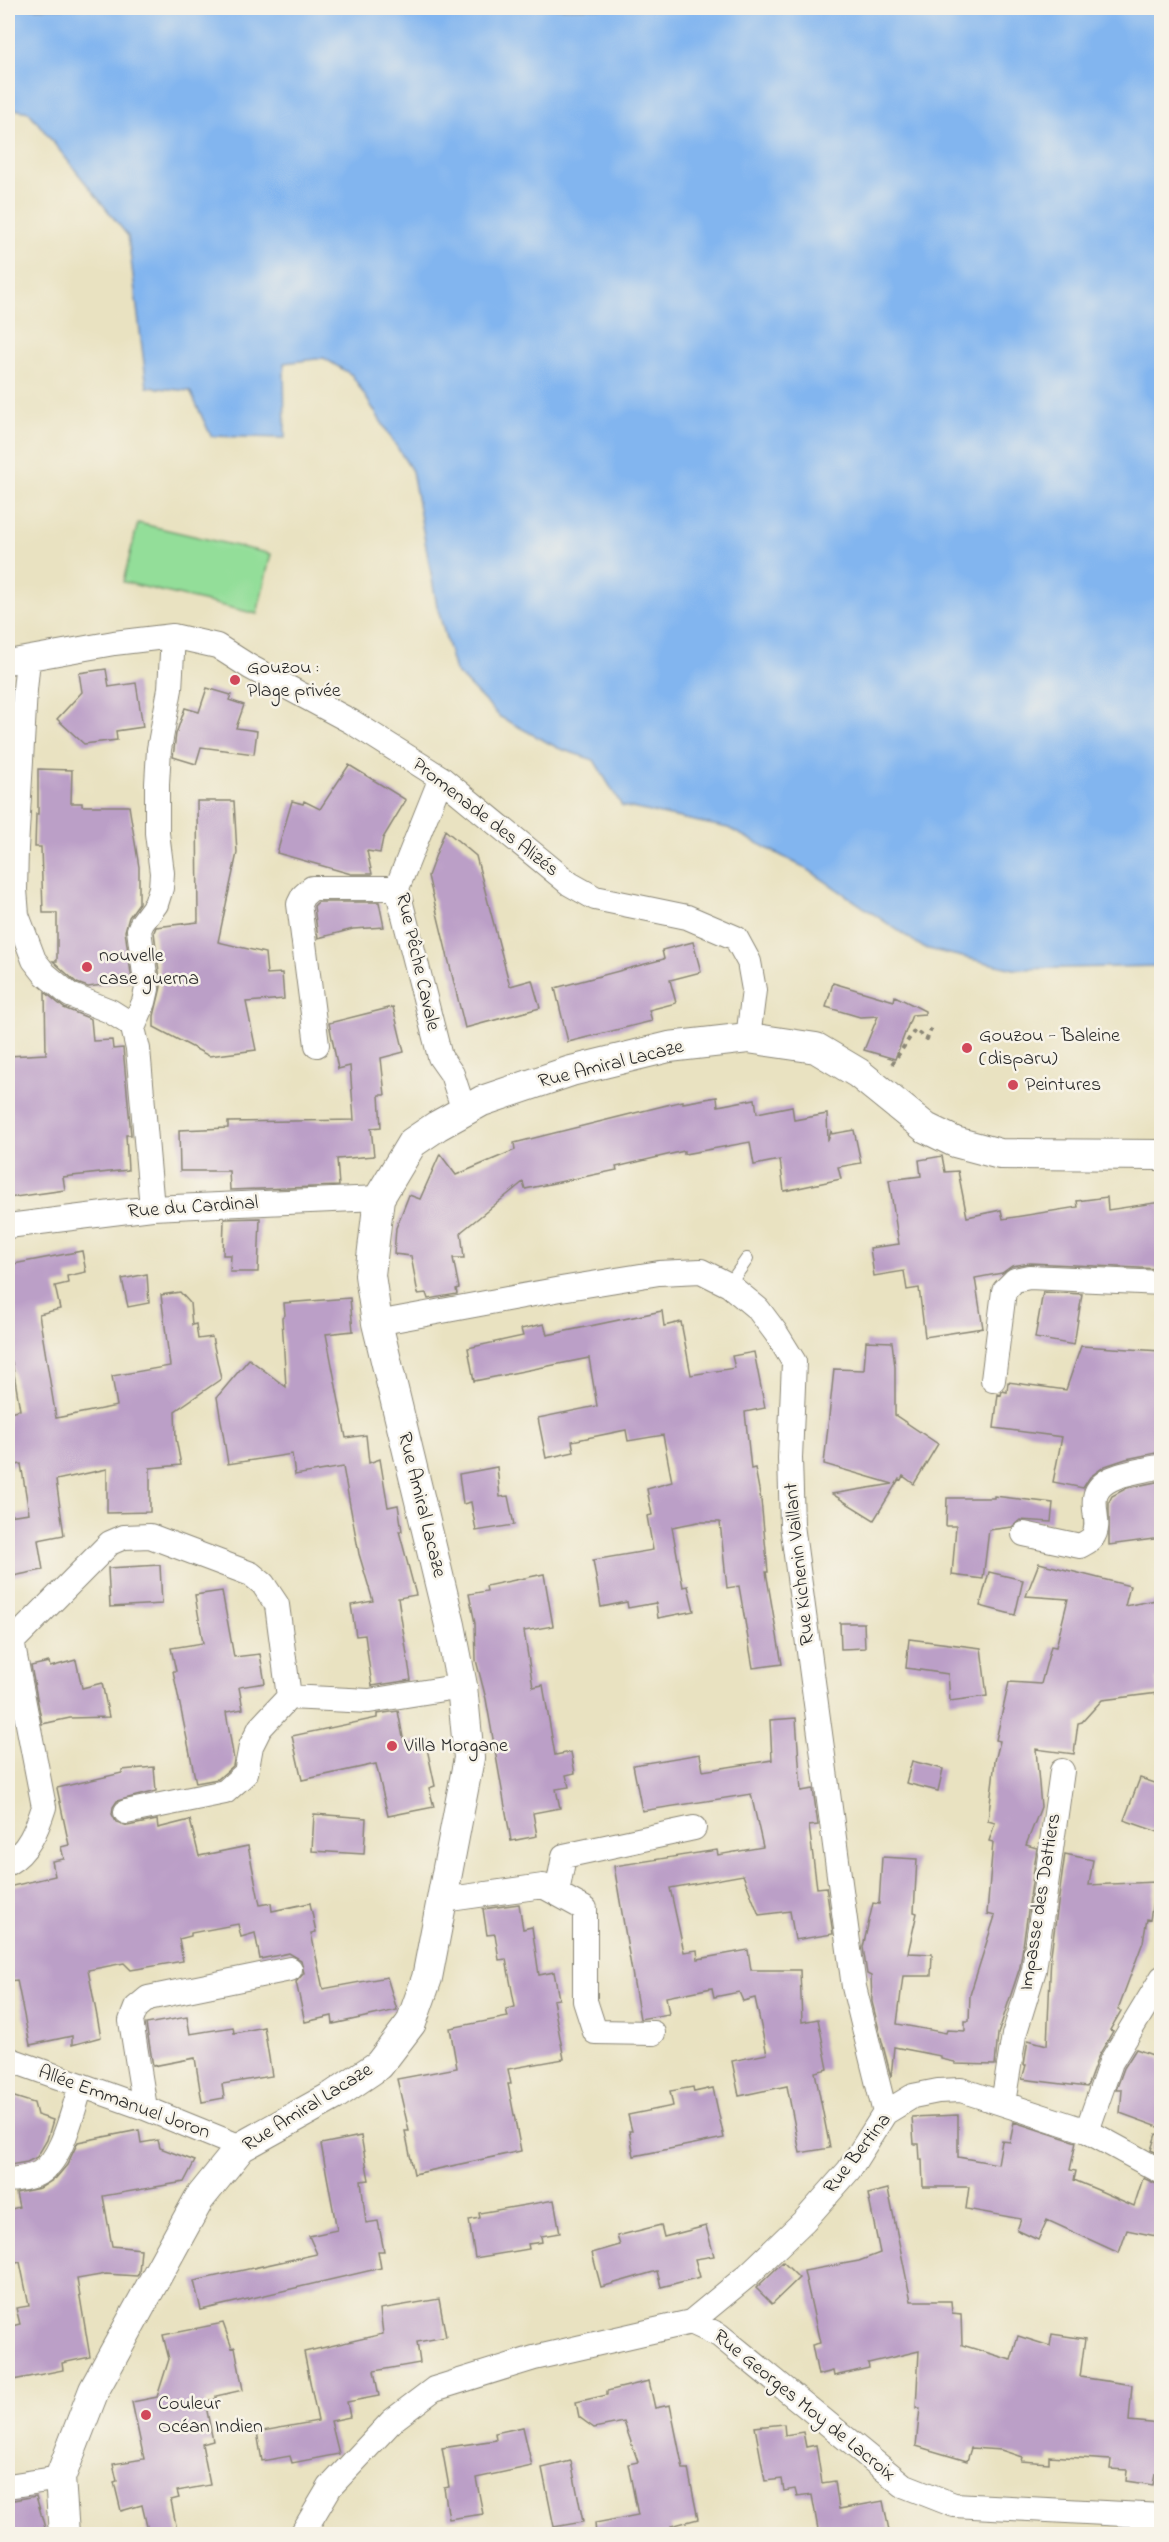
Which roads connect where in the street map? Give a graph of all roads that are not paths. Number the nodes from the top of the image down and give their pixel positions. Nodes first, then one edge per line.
1 (173, 636) junction
2 (18, 661) edge
3 (441, 778) junction
4 (397, 888) junction
5 (12, 916) edge
6 (133, 1028) junction
7 (748, 1038) junction
8 (317, 1045) dead end
9 (464, 1111) junction
10 (1161, 1155) edge
11 (379, 1198) junction
12 (152, 1208) junction
13 (8, 1226) edge
14 (747, 1259) dead end
15 (1161, 1283) edge
16 (729, 1285) junction
17 (377, 1323) junction
18 (993, 1380) dead end
19 (1161, 1466) edge
20 (1024, 1534) dead end
21 (9, 1641) edge
22 (462, 1686) junction
23 (289, 1697) junction
24 (1062, 1771) dead end
25 (126, 1812) dead end
26 (694, 1828) dead end
27 (8, 1863) edge
28 (557, 1893) junction
29 (443, 1900) junction
30 (290, 1970) dead end
31 (1161, 1978) edge
32 (653, 2033) dead end
33 (8, 2060) edge
34 (81, 2086) junction
35 (1003, 2103) junction
36 (145, 2108) junction
37 (885, 2113) junction
38 (1088, 2131) junction
39 (241, 2147) junction
40 (1161, 2172) edge
41 (8, 2180) edge
42 (691, 2322) junction
43 (60, 2478) junction
44 (8, 2486) edge
45 (1161, 2516) edge
46 (64, 2535) edge
47 (302, 2535) edge

1 - 2 street, Promenade des Alizés
1 - 3 street, Promenade des Alizés
1 - 6 street
2 - 5 street
3 - 4 street, Rue Pêche Cavale
3 - 7 street, Promenade des Alizés
4 - 8 street
4 - 9 street, Rue Pêche Cavale
5 - 6 street
6 - 12 street
7 - 9 street, Rue Amiral Lacaze
7 - 10 street, Rue Amiral Lacaze
9 - 11 street, Rue Amiral Lacaze
11 - 12 street, Rue du Cardinal
11 - 17 street, Rue Amiral Lacaze
12 - 13 street, Rue du Cardinal
14 - 16 lane
15 - 18 street
16 - 17 street, Rue Kichenin Vaillant
16 - 37 street, Rue Kichenin Vaillant
17 - 22 street, Rue Amiral Lacaze
19 - 20 street
21 - 23 street
21 - 27 street
22 - 23 street
22 - 29 street, Rue Amiral Lacaze
23 - 25 street
24 - 35 street, Impasse des Dattiers
26 - 28 street
28 - 29 street
28 - 32 street
29 - 39 street, Rue Amiral Lacaze
30 - 36 street
31 - 38 street
33 - 34 street, Allée Emmanuel Joron
34 - 36 street, Allée Emmanuel Joron
34 - 41 street
35 - 37 street, Rue Bertina
35 - 38 street, Rue Bertina
36 - 39 street, Allée Emmanuel Joron
37 - 42 street, Rue Bertina
38 - 40 street, Rue Bertina
39 - 43 street, Rue Amiral Lacaze
42 - 45 street, Rue Georges Moy de Lacroix
42 - 47 street, Rue Georges Moy de Lacroix
43 - 44 street
43 - 46 street, Rue Amiral Lacaze

